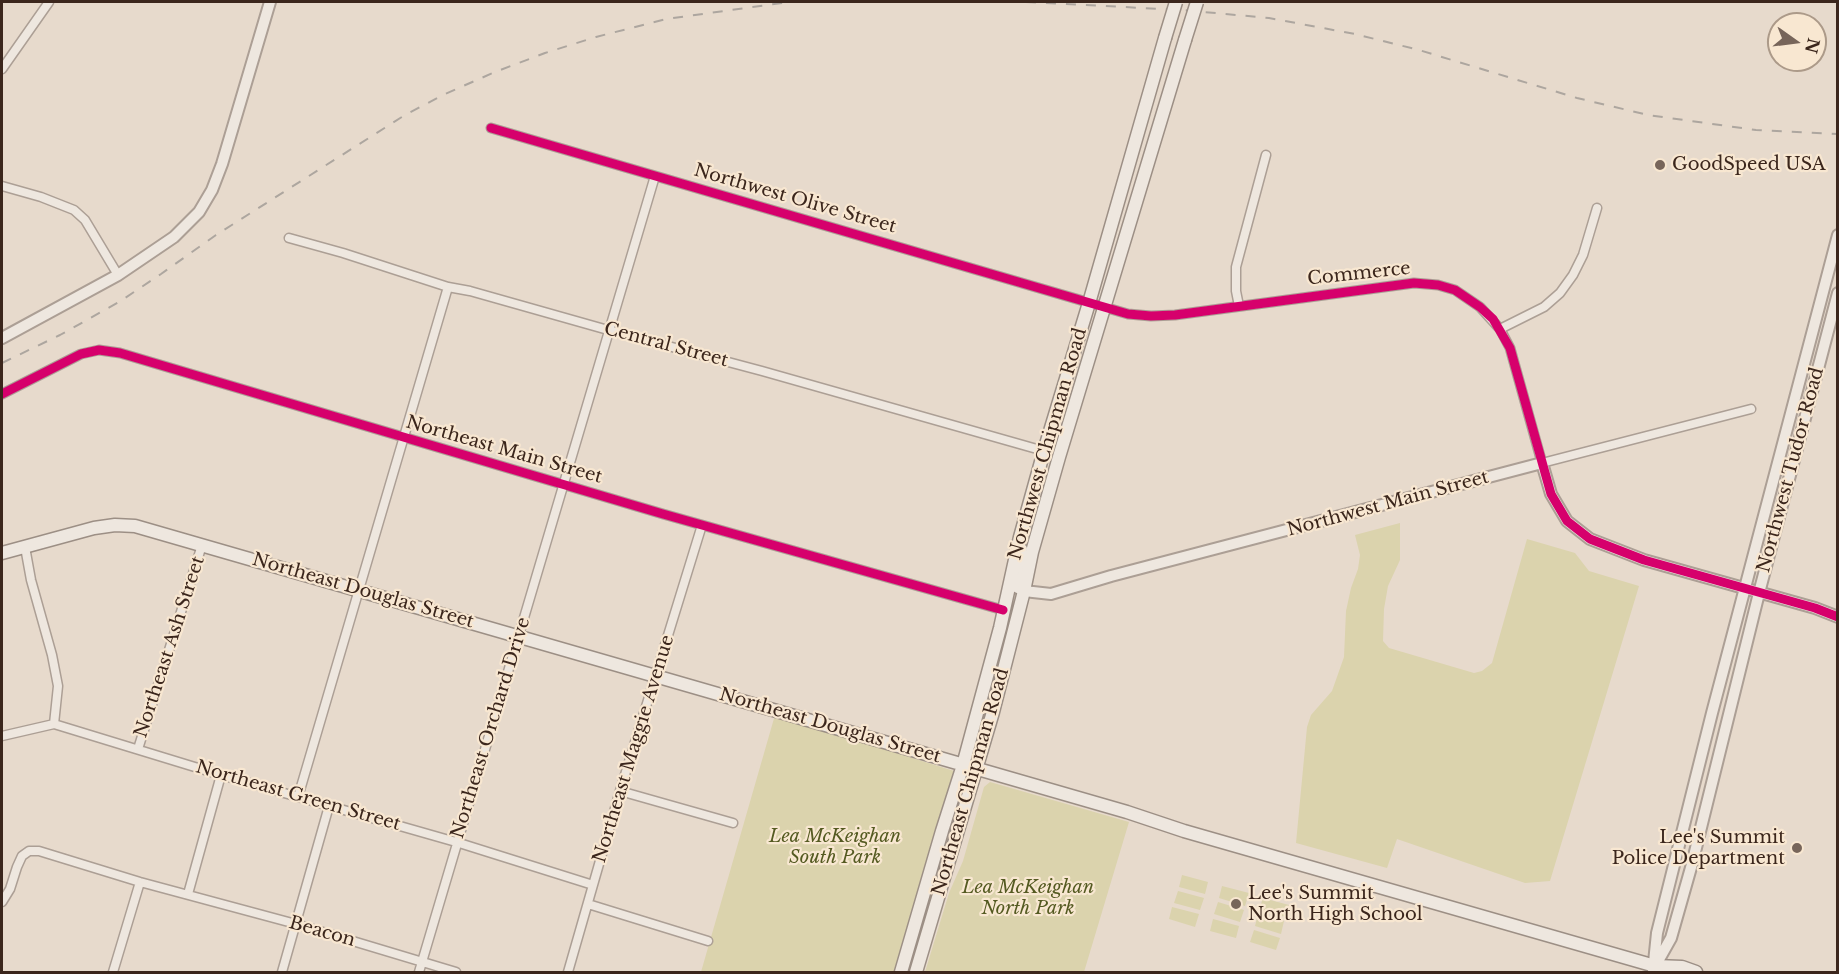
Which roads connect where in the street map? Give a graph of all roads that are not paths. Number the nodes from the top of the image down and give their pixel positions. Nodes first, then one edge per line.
1 (49, 2) edge
2 (270, 2) edge
3 (1176, 2) edge
4 (1197, 2) edge
5 (2, 69) edge
6 (491, 128) dead end
7 (1266, 155) dead end
8 (655, 176) junction
9 (2, 186) edge
10 (1597, 208) dead end
11 (1838, 235) edge
12 (289, 238) dead end
13 (117, 275) junction
14 (448, 287) junction
15 (1838, 293) edge
16 (1089, 303) junction
17 (1239, 306) junction
18 (1104, 307) junction
19 (1500, 329) junction
20 (608, 330) junction
21 (2, 338) edge
22 (2, 394) edge
23 (1809, 404) junction
24 (1793, 405) junction
25 (1752, 409) dead end
26 (403, 438) junction
27 (1044, 451) junction
28 (1542, 463) junction
29 (563, 484) junction
30 (702, 525) junction
31 (1020, 537) junction
32 (202, 546) junction
33 (25, 547) junction
34 (2, 552) edge
35 (1745, 589) junction
36 (358, 591) junction
37 (1024, 591) junction
38 (1759, 593) junction
39 (1003, 610) junction
40 (1838, 617) edge
41 (519, 635) junction
42 (657, 676) junction
43 (54, 724) junction
44 (2, 736) edge
45 (138, 749) junction
46 (963, 765) junction
47 (977, 770) junction
48 (221, 775) junction
49 (620, 791) junction
50 (298, 797) junction
51 (329, 806) junction
52 (734, 823) dead end
53 (1681, 839) junction
54 (456, 842) junction
55 (1692, 864) junction
56 (140, 882) junction
57 (593, 885) junction
58 (188, 894) junction
59 (2, 902) edge
60 (588, 904) junction
61 (296, 924) junction
62 (708, 941) dead end
63 (422, 962) junction
64 (1654, 969) edge
65 (112, 972) edge
66 (282, 972) edge
67 (419, 972) edge
68 (456, 972) edge
69 (568, 972) edge
70 (901, 972) edge
71 (916, 972) edge
72 (1666, 972) edge
73 (1696, 972) edge

1 - 5 street
2 - 13 street
3 - 16 main road, Northwest Chipman Road, bridge
4 - 18 main road, Northwest Chipman Road, bridge
6 - 8 street, Northwest Olive Street
7 - 17 street
8 - 16 street, Northwest Olive Street
8 - 20 street, Northeast Orchard Drive
9 - 13 street
10 - 19 street
11 - 24 street, Northwest Tudor Road
12 - 14 street, Central Street
13 - 21 street
14 - 20 street, Central Street
14 - 26 street
15 - 23 street, Northwest Tudor Road
16 - 18 street, Northwest Olive Street
16 - 27 main road, Northwest Chipman Road
17 - 18 street, Commerce
17 - 19 street, Commerce
18 - 37 main road, Northwest Chipman Road
19 - 28 street, Commerce
20 - 27 street, Central Street
20 - 29 street, Northeast Orchard Drive
22 - 26 street, Northeast Main Street
23 - 24 street
23 - 38 street, Northwest Tudor Road
24 - 35 street, Northwest Tudor Road
25 - 28 street, Northwest Main Street
26 - 29 street, Northeast Main Street
26 - 36 street
27 - 31 main road, Northwest Chipman Road
28 - 35 street
28 - 37 street, Northwest Main Street
29 - 30 street, Northeast Main Street
29 - 41 street, Northeast Orchard Drive
30 - 39 street, Northeast Main Street
30 - 42 street, Northeast Maggie Avenue
31 - 37 street
31 - 39 main road, Northwest Chipman Road
32 - 33 main road, Northeast Douglas Street
32 - 36 main road, Northeast Douglas Street
32 - 45 street, Northeast Ash Street
33 - 34 main road, Northeast Douglas Street
33 - 43 street
35 - 38 street
35 - 53 street, Northwest Tudor Road
36 - 41 main road, Northeast Douglas Street
36 - 50 street
37 - 47 main road, Northeast Chipman Road
38 - 40 street
38 - 55 street, Northwest Tudor Road
39 - 46 main road, Northeast Chipman Road
41 - 42 main road, Northeast Douglas Street
41 - 54 street, Northeast Orchard Drive
42 - 46 main road, Northeast Douglas Street
42 - 49 street, Northeast Maggie Avenue
43 - 44 street, Northeast Green Street
43 - 45 street, Northeast Green Street
45 - 48 street, Northeast Green Street
46 - 47 main road, Northeast Douglas Street
46 - 70 main road, Northeast Chipman Road
47 - 64 main road, Northeast Douglas Street
47 - 71 main road, Northeast Chipman Road
48 - 50 street, Northeast Green Street
48 - 58 street
49 - 52 street
49 - 57 street, Northeast Maggie Avenue
50 - 51 street, Northeast Green Street
51 - 54 street, Northeast Green Street
51 - 61 street
53 - 55 street
53 - 64 street, Northwest Tudor Road
54 - 57 street, Northeast Green Street
54 - 63 street, Northeast Orchard Drive
55 - 64 street, Northwest Tudor Road
56 - 58 street, Beacon
56 - 59 street, Beacon
56 - 65 street
57 - 60 street, Northeast Maggie Avenue
58 - 61 street, Beacon
60 - 62 street
60 - 69 street, Northeast Maggie Avenue
61 - 63 street, Beacon
61 - 66 street
63 - 67 street, Northeast Orchard Drive
63 - 68 street, Beacon
64 - 72 main road, Northeast Douglas Street
64 - 73 main road, Northeast Douglas Street

